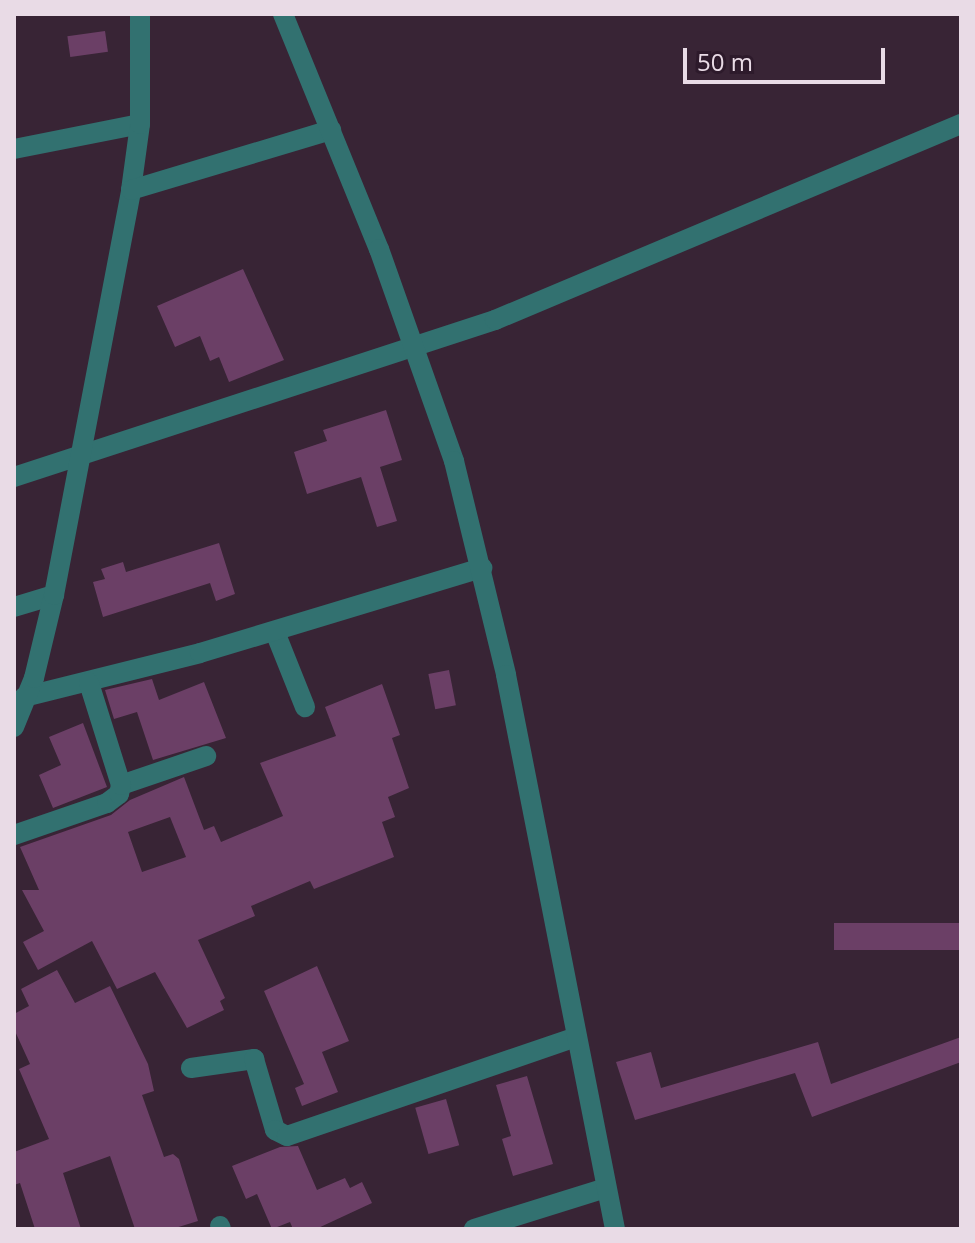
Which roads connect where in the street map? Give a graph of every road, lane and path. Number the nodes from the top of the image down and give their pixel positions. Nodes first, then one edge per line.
1 (140, 14) edge
2 (283, 14) edge
3 (140, 124) junction
4 (961, 124) edge
5 (331, 130) junction
6 (14, 149) edge
7 (131, 190) junction
8 (415, 342) junction
9 (83, 454) junction
10 (14, 477) edge
11 (482, 568) junction
12 (54, 595) junction
13 (14, 607) edge
14 (275, 632) junction
15 (89, 683) junction
16 (24, 697) junction
17 (305, 707) dead end
18 (14, 727) edge
19 (206, 756) dead end
20 (121, 785) junction
21 (14, 835) edge
22 (574, 1038) junction
23 (191, 1068) dead end
24 (606, 1188) junction
25 (474, 1229) edge
26 (615, 1229) edge

1 - 3 street
2 - 5 street
3 - 6 street
3 - 7 street
4 - 8 street
5 - 7 street
5 - 8 street
7 - 9 street
8 - 9 street
8 - 11 street
9 - 10 street
9 - 12 street
11 - 14 street
11 - 22 street
12 - 13 street
12 - 16 street
14 - 15 street
14 - 17 street
15 - 16 street
15 - 20 street
16 - 18 street
19 - 20 street
20 - 21 street
22 - 23 street
22 - 24 street
24 - 25 street
24 - 26 street

